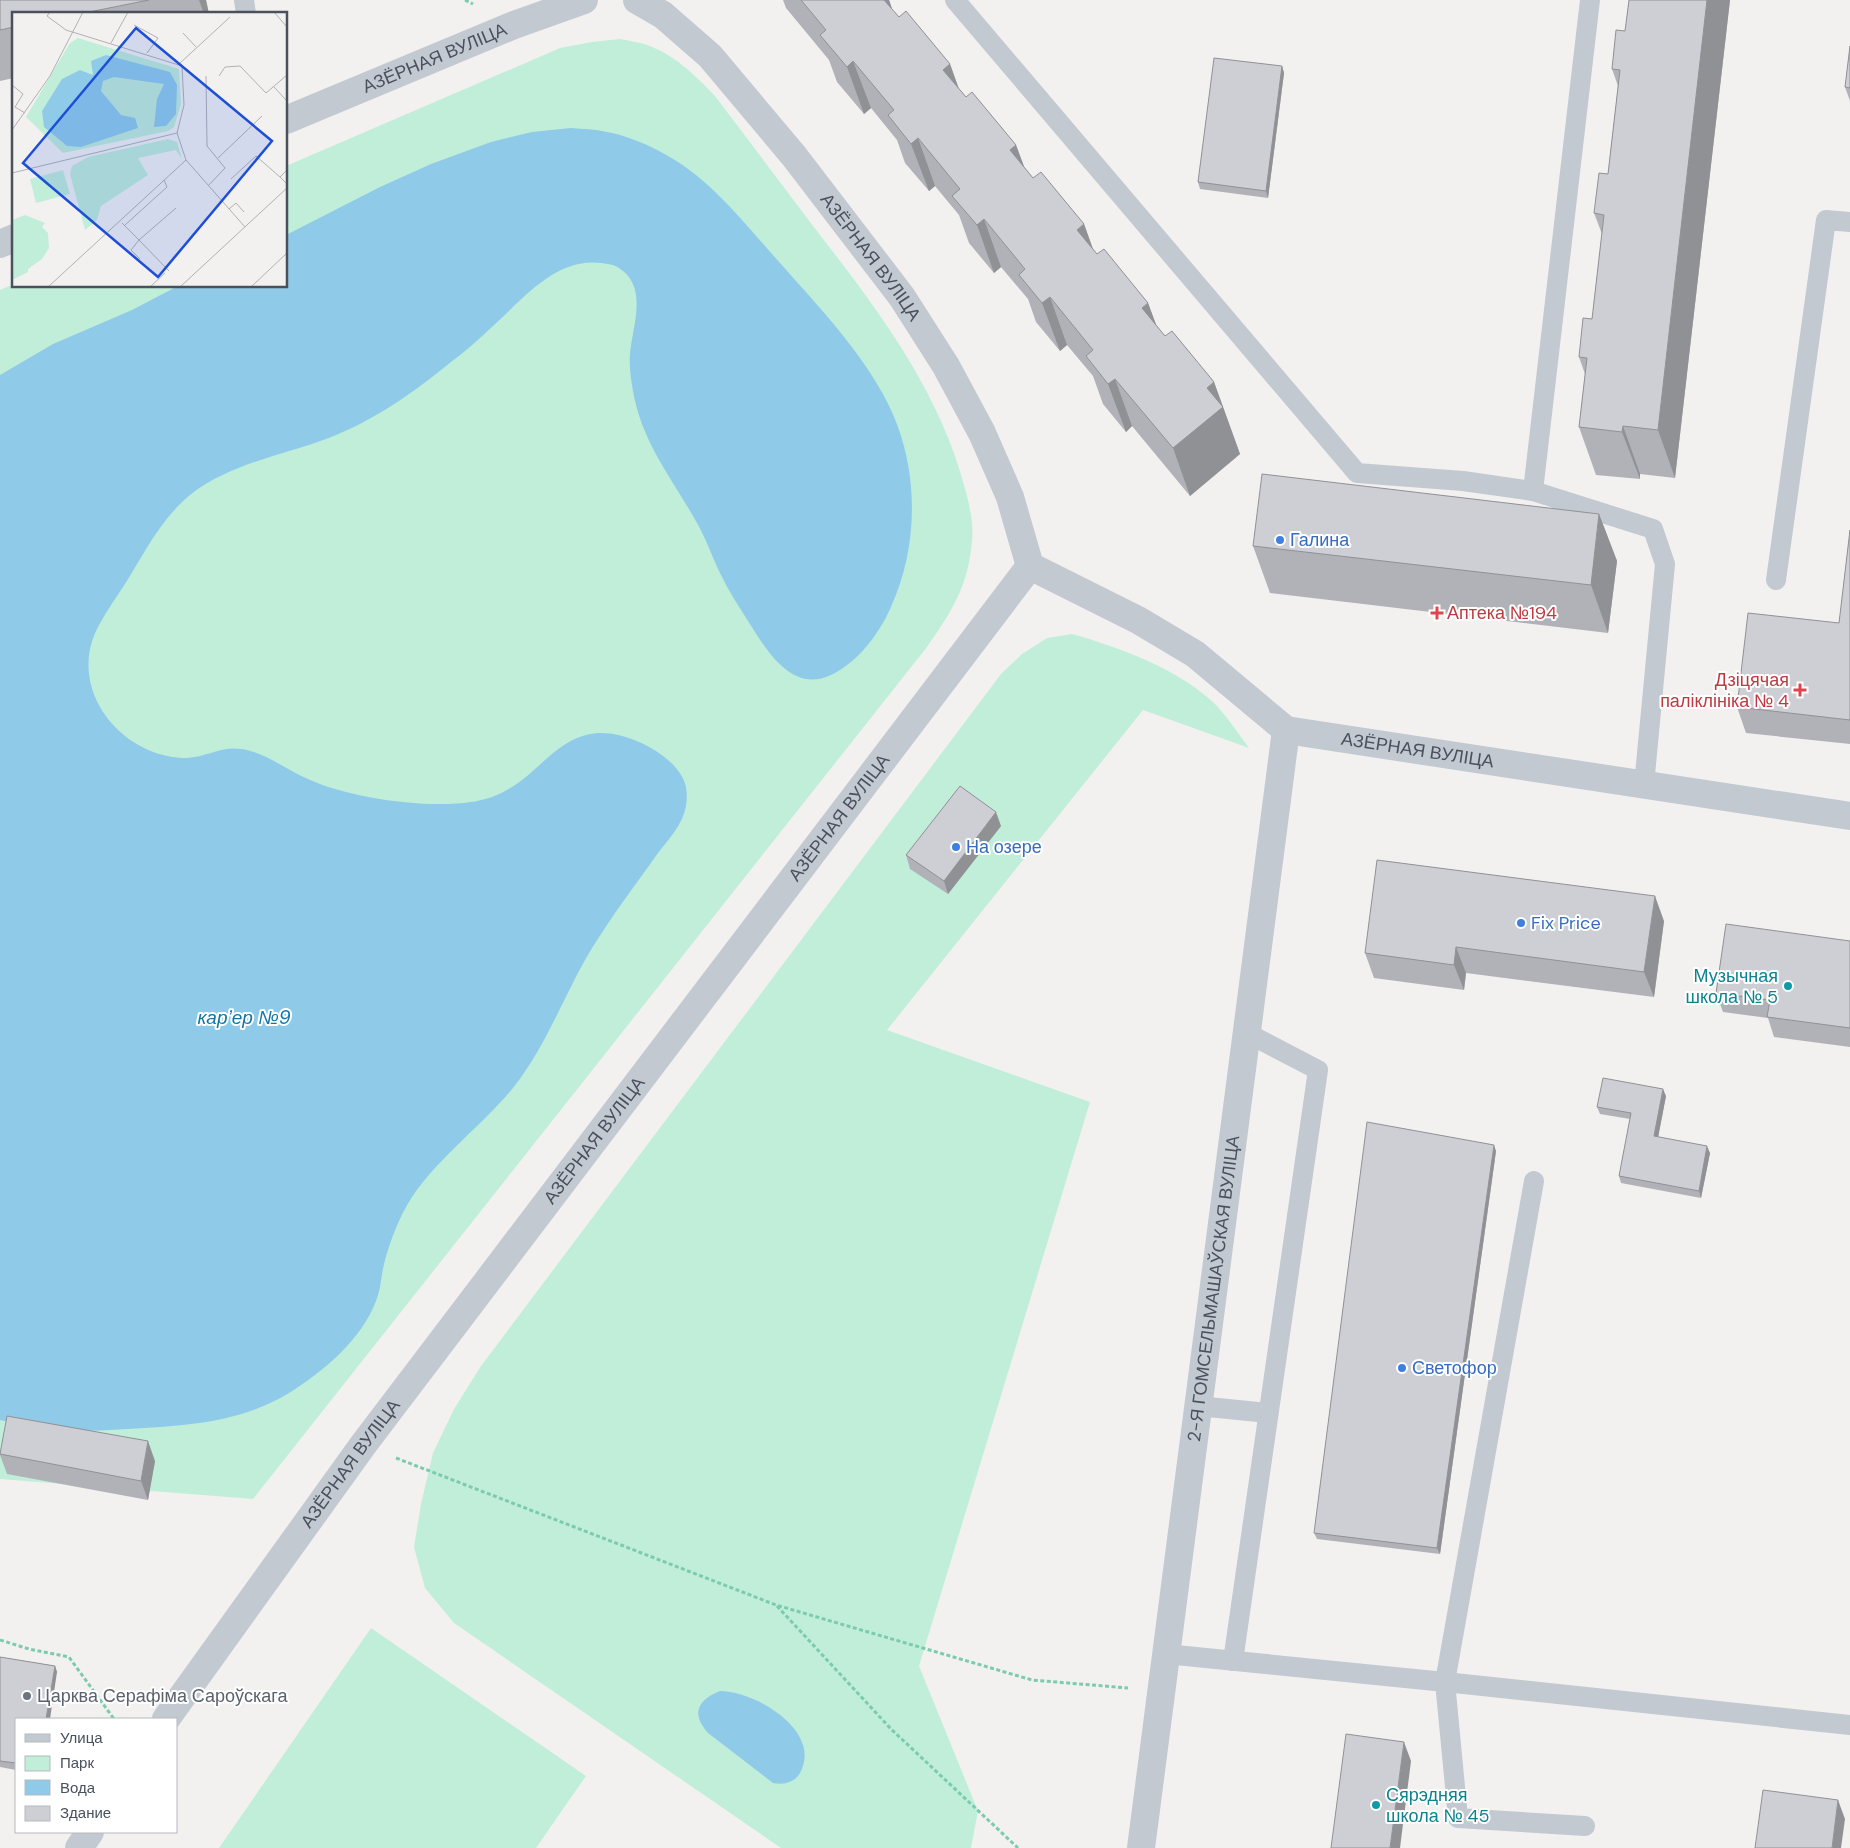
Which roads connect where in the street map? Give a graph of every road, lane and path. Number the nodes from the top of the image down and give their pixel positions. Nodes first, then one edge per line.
1 (582, 0) edge
2 (637, 0) edge
3 (955, 0) edge
4 (1590, 0) edge
5 (288, 119) edge
6 (1850, 222) edge
7 (12, 239) edge
8 (0, 244) edge
9 (1533, 491) junction
10 (1030, 566) junction
11 (1776, 580) dead end
12 (1286, 730) junction
13 (1644, 785) junction
14 (1850, 816) edge
15 (1246, 1033) junction
16 (1534, 1181) dead end
17 (1198, 1406) junction
18 (1268, 1413) junction
19 (363, 1445) junction
20 (776, 1606) junction
21 (0, 1640) edge
22 (1166, 1654) junction
23 (1233, 1661) junction
24 (1445, 1682) junction
25 (1161, 1690) junction
26 (113, 1718) edge
27 (167, 1718) edge
28 (1850, 1725) edge
29 (1585, 1826) dead end
30 (89, 1833) edge
31 (79, 1848) edge
32 (1018, 1848) edge
33 (1140, 1848) edge

1 - 5 street, АЗЁРНАЯ ВУЛІЦА
2 - 10 street, АЗЁРНАЯ ВУЛІЦА
3 - 9 lane
4 - 9 lane
6 - 11 lane
7 - 8 street
9 - 13 lane
10 - 12 street
10 - 19 street, АЗЁРНАЯ ВУЛІЦА
12 - 13 street, АЗЁРНАЯ ВУЛІЦА
12 - 15 street, 2-Я ГОМСЕЛЬМАШАЎСКАЯ ВУЛІЦА
13 - 14 street, АЗЁРНАЯ ВУЛІЦА
15 - 17 street, 2-Я ГОМСЕЛЬМАШАЎСКАЯ ВУЛІЦА
15 - 18 lane
16 - 24 lane
17 - 18 lane
17 - 22 street, 2-Я ГОМСЕЛЬМАШАЎСКАЯ ВУЛІЦА
18 - 23 lane
19 - 20 path
19 - 27 street, АЗЁРНАЯ ВУЛІЦА
20 - 25 path
20 - 32 path
21 - 26 path
22 - 23 lane
22 - 25 street, 2-Я ГОМСЕЛЬМАШАЎСКАЯ ВУЛІЦА
23 - 24 lane
24 - 28 lane
24 - 29 lane
25 - 33 street, 2-Я ГОМСЕЛЬМАШАЎСКАЯ ВУЛІЦА
30 - 31 street

